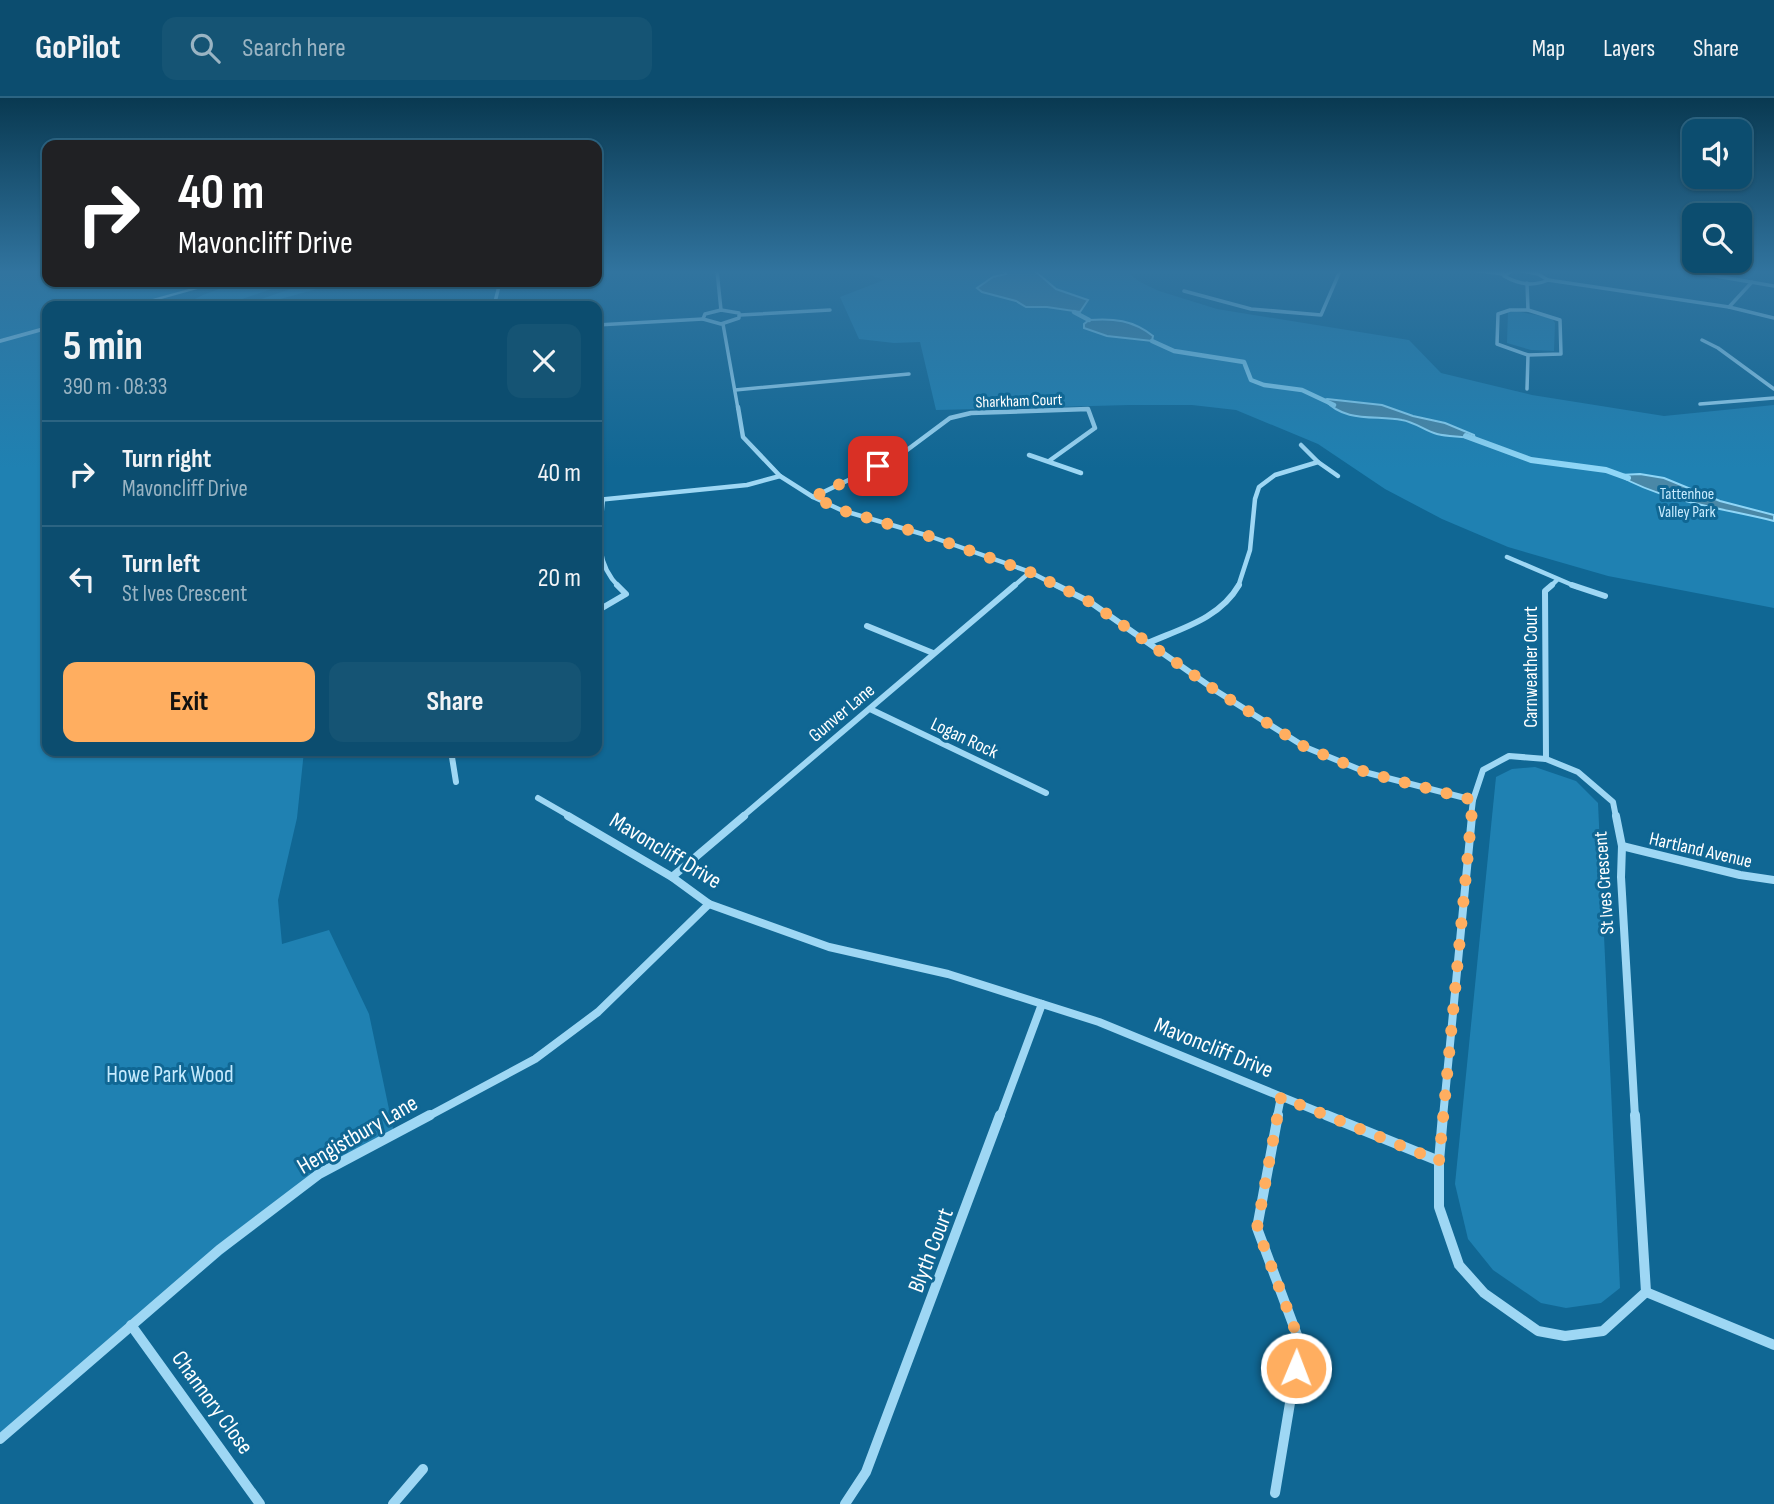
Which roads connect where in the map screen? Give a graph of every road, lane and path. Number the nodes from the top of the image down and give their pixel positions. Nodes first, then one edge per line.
1 (725, 337) edge
2 (1497, 337) edge
3 (1560, 337) edge
4 (1702, 340) dead end
5 (1528, 355) junction
6 (909, 374) dead end
7 (1527, 389) dead end
8 (1774, 389) edge
9 (735, 390) junction
10 (1774, 398) edge
11 (1700, 404) dead end
12 (1301, 445) dead end
13 (1029, 455) dead end
14 (1049, 461) junction
15 (1318, 462) junction
16 (1081, 473) dead end
17 (780, 476) junction
18 (1338, 476) dead end
19 (813, 497) junction
20 (602, 500) edge
21 (1507, 557) dead end
22 (602, 565) edge
23 (1030, 572) junction
24 (1557, 580) junction
25 (1605, 596) dead end
26 (602, 608) edge
27 (867, 626) dead end
28 (1150, 642) junction
29 (933, 653) junction
30 (870, 709) junction
31 (452, 756) edge
32 (1546, 759) junction
33 (456, 782) dead end
34 (1046, 793) dead end
35 (538, 797) dead end
36 (1473, 800) junction
37 (1622, 846) junction
38 (672, 877) junction
39 (1774, 880) edge
40 (709, 904) junction
41 (1042, 1004) junction
42 (1281, 1097) junction
43 (1439, 1161) junction
44 (1646, 1292) junction
45 (131, 1325) junction
46 (1774, 1345) edge
47 (0, 1439) edge
48 (423, 1469) dead end
49 (1275, 1493) dead end
50 (260, 1504) edge
51 (393, 1504) edge
52 (845, 1504) edge

1 - 9 street
2 - 5 street
3 - 5 street
4 - 8 street
5 - 7 street
6 - 9 street
9 - 17 street
10 - 11 street
12 - 15 street
13 - 14 street
14 - 16 street
14 - 19 street, Sharkham Court
15 - 18 street
15 - 28 street
17 - 19 street
17 - 20 street
19 - 23 street
21 - 24 street
22 - 26 street
23 - 28 street
23 - 29 street, Gunver Lane
24 - 25 street
24 - 32 street, Carnweather Court
27 - 29 street
28 - 36 street
29 - 30 street, Gunver Lane
30 - 34 street, Logan Rock
30 - 38 street, Gunver Lane
31 - 33 street
32 - 36 street, St Ives Crescent
32 - 37 street, St Ives Crescent
35 - 38 street, Mavoncliff Drive
36 - 43 street, St Ives Crescent
37 - 39 street, Hartland Avenue
37 - 44 street, St Ives Crescent
38 - 40 street, Mavoncliff Drive
40 - 41 street, Mavoncliff Drive
40 - 45 street, Hengistbury Lane
41 - 42 street, Mavoncliff Drive
41 - 52 street, Blyth Court
42 - 43 street, Mavoncliff Drive
42 - 49 street
43 - 44 street
44 - 46 street
45 - 47 street, Hengistbury Lane
45 - 50 street, Channory Close
48 - 51 street

